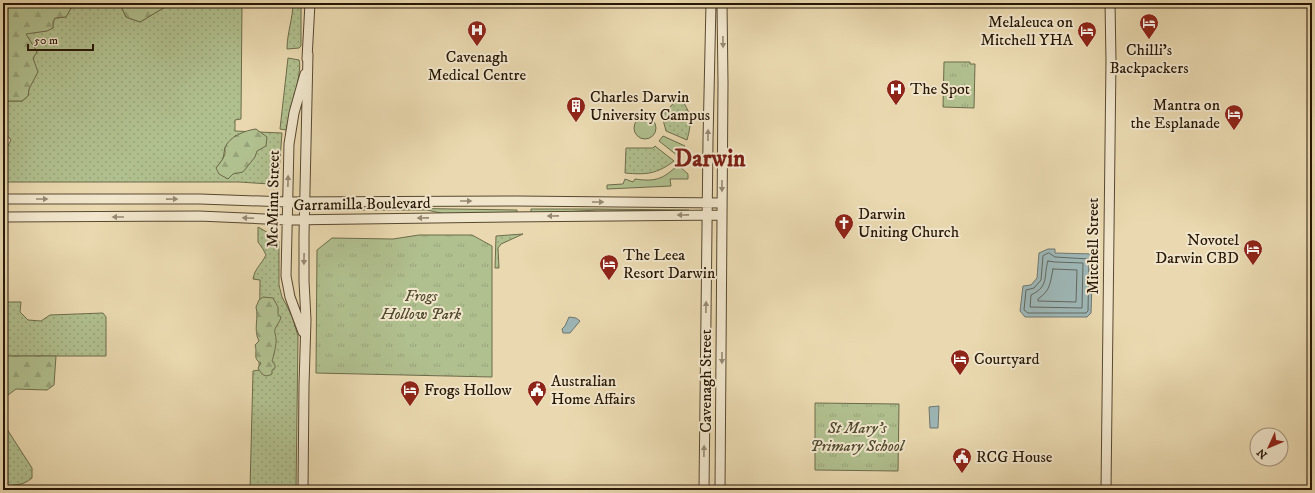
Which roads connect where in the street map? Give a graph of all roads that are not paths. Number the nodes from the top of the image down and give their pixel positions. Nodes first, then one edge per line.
1 (310, 3) edge
2 (711, 3) edge
3 (722, 3) edge
4 (1110, 3) edge
5 (308, 54) junction
6 (709, 83) junction
7 (723, 83) junction
8 (3, 199) edge
9 (287, 202) junction
10 (305, 202) junction
11 (707, 202) junction
12 (722, 203) junction
13 (707, 215) junction
14 (722, 215) junction
15 (3, 217) edge
16 (287, 220) junction
17 (304, 220) junction
18 (722, 278) junction
19 (706, 280) junction
20 (305, 344) junction
21 (705, 388) junction
22 (722, 392) junction
23 (704, 487) edge
24 (720, 487) edge
25 (303, 490) edge
26 (1106, 490) edge

1 - 5 street, McMinn Street
2 - 6 street, Cavenagh Street
3 -> 7 street, Cavenagh Street
4 - 26 street, Mitchell Street
9 -> 5 street, McMinn Street
5 - 10 street, McMinn Street
6 - 7 street
11 -> 6 street, Cavenagh Street
7 -> 12 street, Cavenagh Street
8 -> 9 street, Garramilla Boulevard
9 - 10 street, Garramilla Boulevard
9 - 16 street, McMinn Street
10 -> 11 street, Garramilla Boulevard
10 - 17 street, McMinn Street
11 - 12 street, Garramilla Boulevard
11 - 13 street, Cavenagh Street
12 - 14 street, Cavenagh Street
13 - 14 street, Garramilla Boulevard
13 -> 17 street, Garramilla Boulevard
13 - 19 street, Cavenagh Street
14 - 18 street, Cavenagh Street
16 -> 15 street, Garramilla Boulevard
16 - 17 street, Garramilla Boulevard
16 - 20 street, McMinn Street
17 -> 20 street, McMinn Street
18 - 19 street
18 -> 22 street, Cavenagh Street
21 -> 19 street, Cavenagh Street
20 - 25 street, McMinn Street
21 - 22 street
23 -> 21 street, Cavenagh Street
22 - 24 street, Cavenagh Street
23 - 24 street, Cavenagh Street

